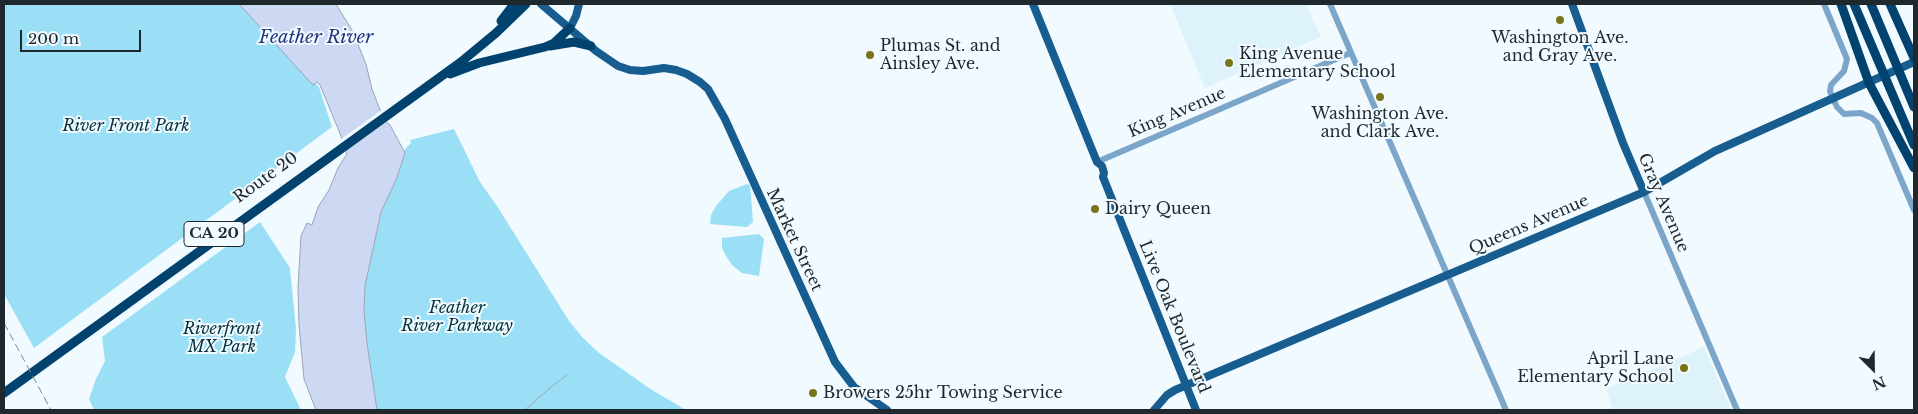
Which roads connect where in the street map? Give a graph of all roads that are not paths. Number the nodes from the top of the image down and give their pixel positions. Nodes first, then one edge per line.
1 (516, 4) edge
2 (526, 4) edge
3 (541, 4) edge
4 (579, 4) edge
5 (1033, 4) edge
6 (1330, 4) edge
7 (1572, 4) edge
8 (1824, 4) edge
9 (1841, 4) edge
10 (1854, 4) edge
11 (1871, 4) edge
12 (1890, 4) edge
13 (570, 28) junction
14 (591, 46) junction
15 (545, 47) junction
16 (1350, 53) junction
17 (1914, 58) edge
18 (1911, 64) edge
19 (1873, 81) junction
20 (424, 86) junction
21 (1833, 99) junction
22 (1914, 107) edge
23 (1914, 145) edge
24 (1097, 162) junction
25 (1914, 168) edge
26 (1644, 192) junction
27 (1914, 210) edge
28 (1446, 275) junction
29 (1186, 386) junction
30 (7, 388) edge
31 (887, 410) edge
32 (1154, 410) edge
33 (1196, 410) edge
34 (1506, 410) edge
35 (1737, 410) edge

1 - 20 highway, CA 20
2 - 20 highway, CA 20
3 - 13 main road
4 - 13 main road
5 - 24 main road, Live Oak Boulevard
6 - 16 street
7 - 26 main road, Gray Avenue
8 - 21 street
9 - 19 highway
10 - 23 highway
11 - 22 highway
12 - 17 highway
13 - 14 main road
13 - 15 highway
14 - 15 highway
14 - 31 main road, Market Street
15 - 20 highway
16 - 24 street, King Avenue
16 - 28 street
18 - 19 main road, Queens Avenue
19 - 21 main road, Queens Avenue
19 - 25 highway
20 - 30 highway, Route 20 / CA 20
21 - 26 main road, Queens Avenue
21 - 27 street
24 - 29 main road, Live Oak Boulevard
26 - 28 main road, Queens Avenue
26 - 35 street, Gray Avenue
28 - 29 main road, Queens Avenue
28 - 34 street
29 - 32 main road, Queens Avenue
29 - 33 main road, Live Oak Boulevard

